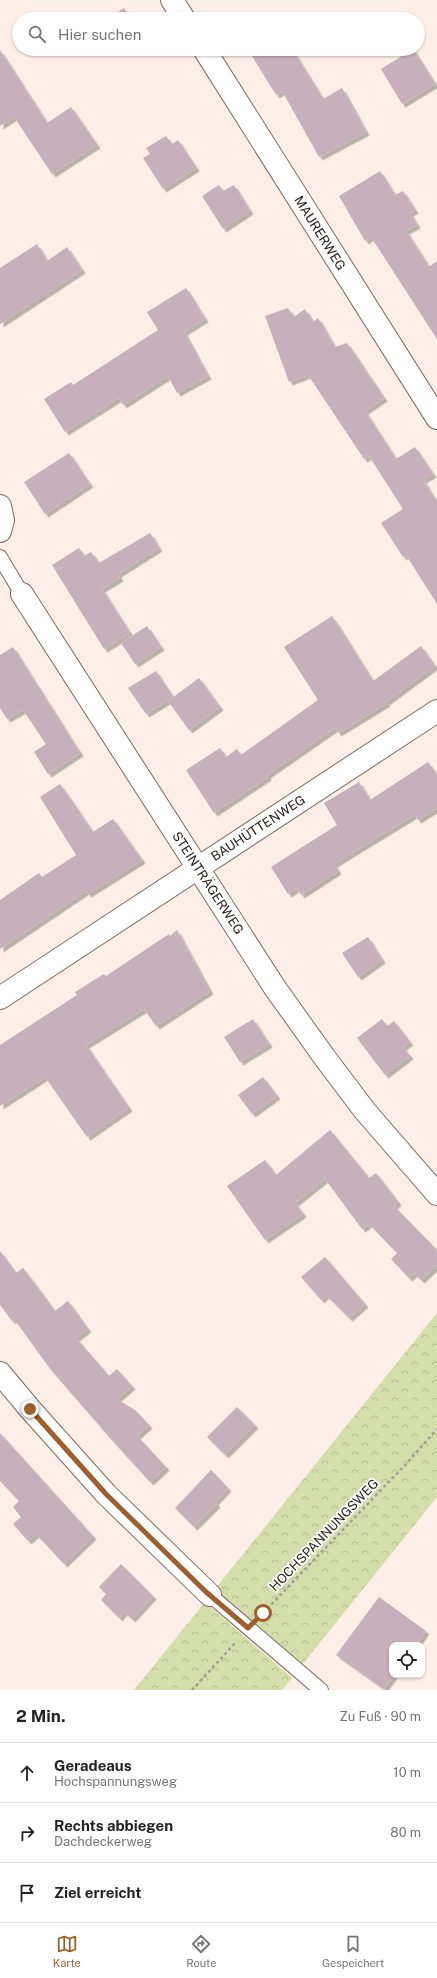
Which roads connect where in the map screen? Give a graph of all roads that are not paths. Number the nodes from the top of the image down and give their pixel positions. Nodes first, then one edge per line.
1 (172, 0) edge
2 (180, 12) edge
3 (208, 56) edge
4 (437, 418) edge
5 (0, 506) edge
6 (0, 531) edge
7 (0, 557) edge
8 (22, 594) joint
9 (437, 711) edge
10 (198, 867) junction
11 (0, 998) edge
12 (437, 1194) edge
13 (0, 1373) edge
14 (210, 1595) joint
15 (321, 1690) edge

1 - 2 street
3 - 4 street, MAURERWEG
5 - 6 street
7 - 8 lane, STEINTRÄGERWEG
8 - 10 street, STEINTRÄGERWEG
9 - 10 street, BAUHÜTTENWEG
10 - 11 street, BAUHÜTTENWEG
10 - 12 street, STEINTRÄGERWEG
13 - 14 street
14 - 15 lane

